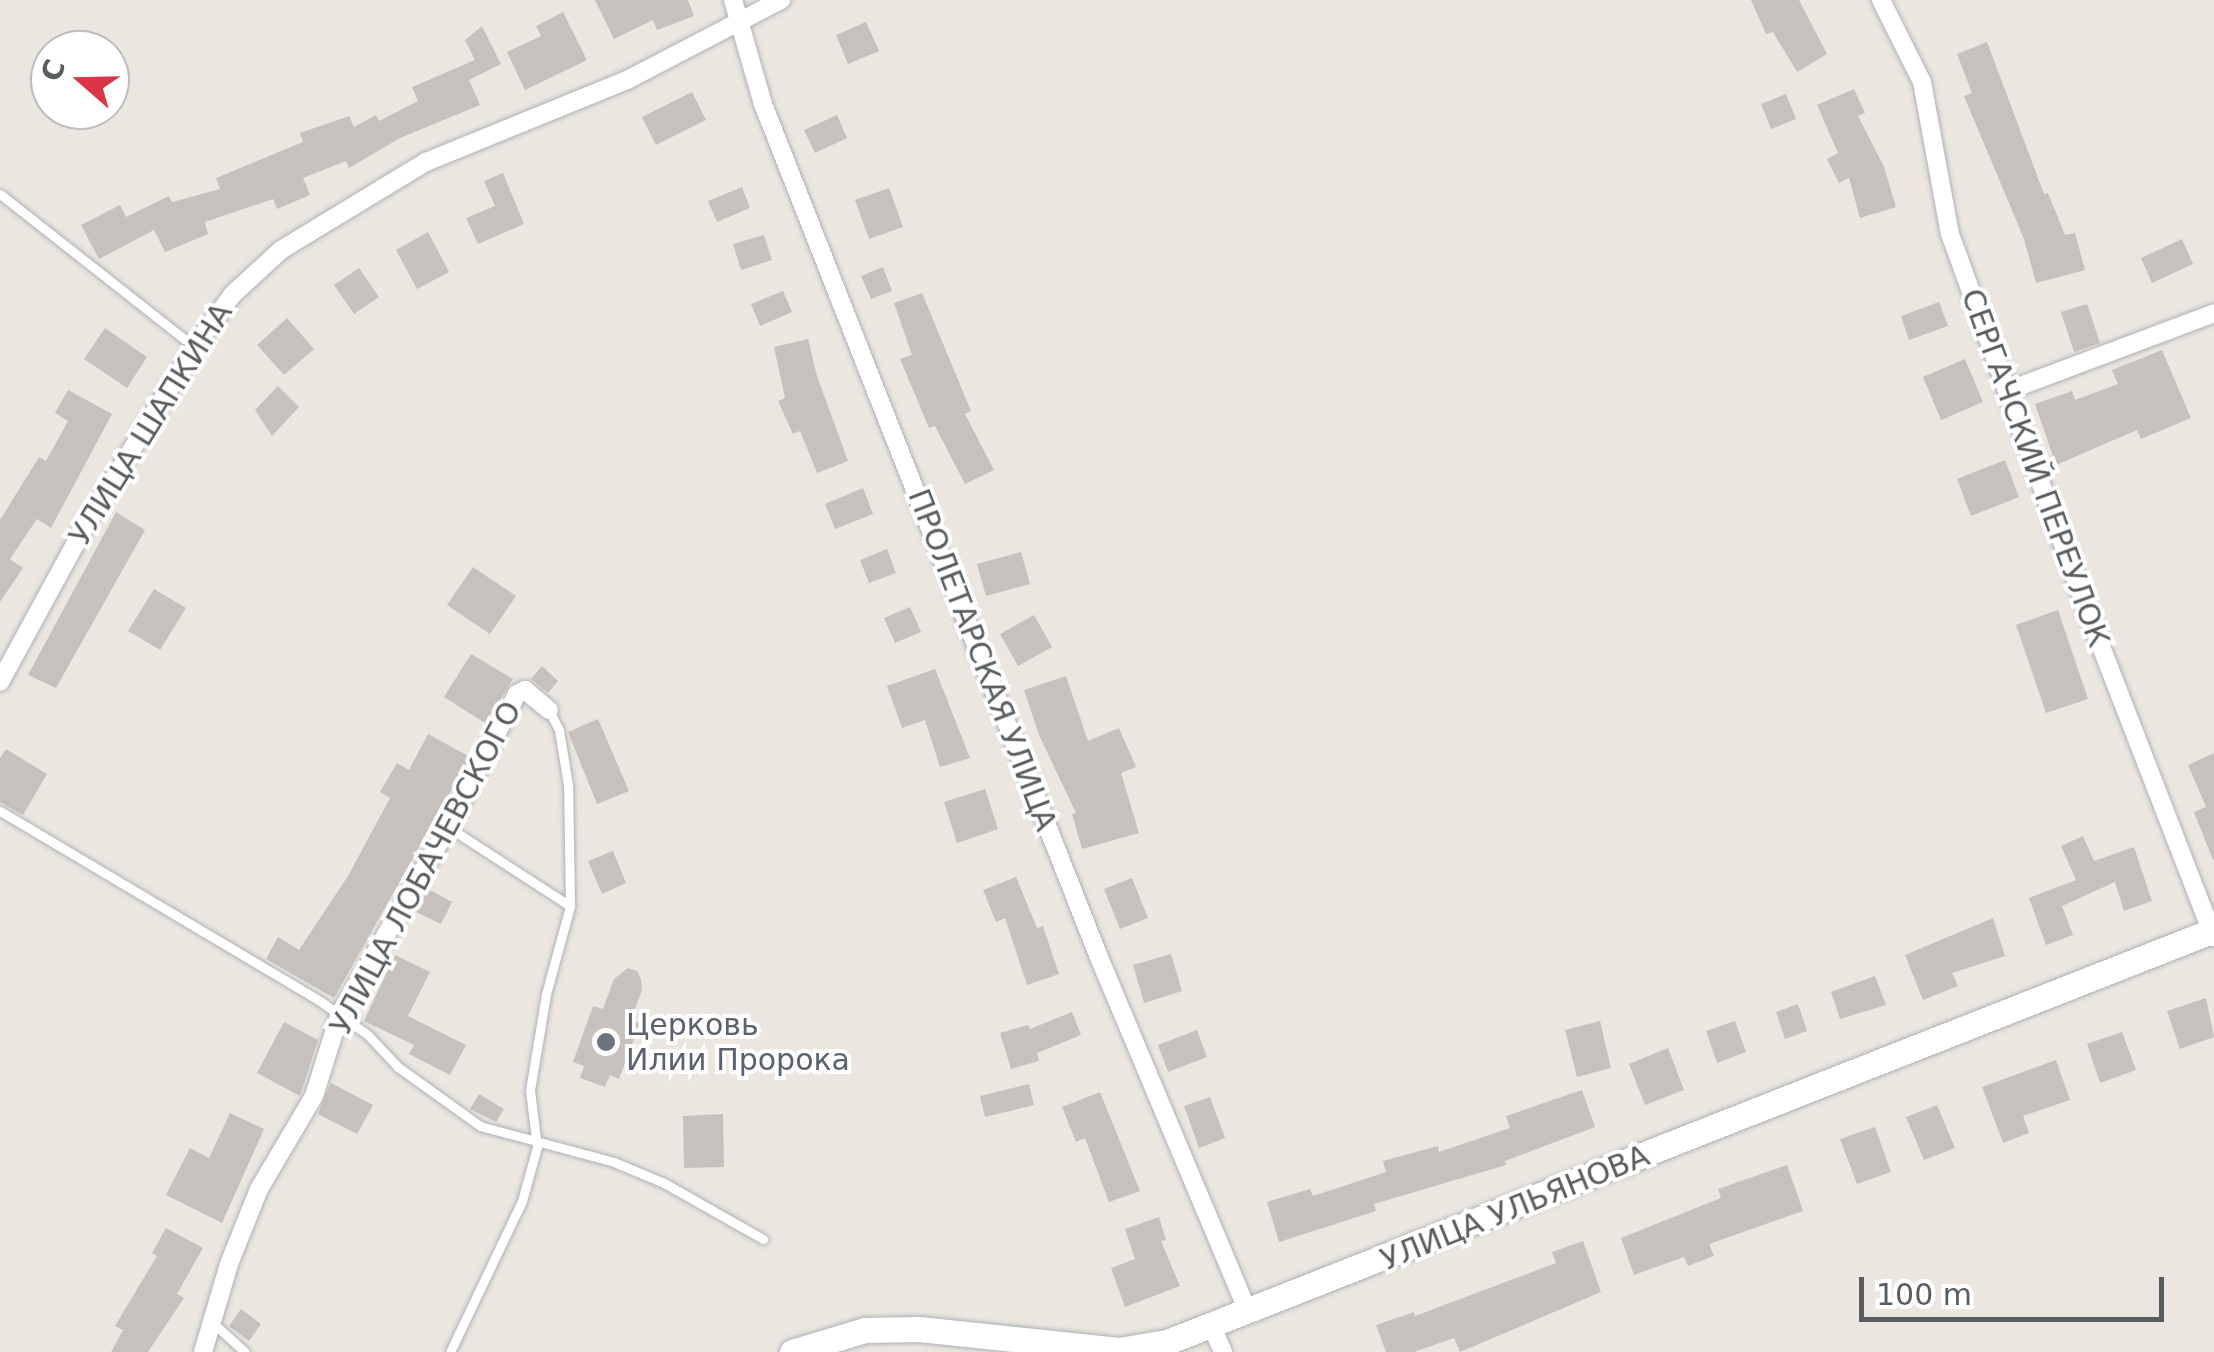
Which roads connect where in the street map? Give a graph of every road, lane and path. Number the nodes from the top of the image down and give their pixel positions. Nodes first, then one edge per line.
1 (733, 0) edge
2 (781, 0) edge
3 (1881, 0) edge
4 (742, 19) junction
5 (0, 194) edge
6 (2214, 313) edge
7 (197, 344) junction
8 (2006, 391) junction
9 (0, 682) edge
10 (548, 710) joint
11 (0, 811) edge
12 (448, 827) junction
13 (570, 906) junction
14 (2213, 934) edge
15 (339, 1016) junction
16 (536, 1139) junction
17 (763, 1239) dead end
18 (1249, 1314) junction
19 (213, 1323) junction
20 (1212, 1327) junction
21 (203, 1352) edge
22 (245, 1352) edge
23 (450, 1352) edge
24 (792, 1352) edge
25 (1223, 1352) edge

1 - 4 street, ПРОЛЕТАРСКАЯ УЛИЦА
2 - 4 street, УЛИЦА ШАПКИНА
3 - 8 street, СЕРГАЧСКИЙ ПЕРЕУЛОК
4 - 7 street, УЛИЦА ШАПКИНА
4 - 18 street, ПРОЛЕТАРСКАЯ УЛИЦА
5 - 7 lane
6 - 8 street
7 - 9 street, УЛИЦА ШАПКИНА
8 - 14 street, СЕРГАЧСКИЙ ПЕРЕУЛОК
10 - 12 street, УЛИЦА ЛОБАЧЕВСКОГО
10 - 13 lane
11 - 15 lane
12 - 13 lane
12 - 15 street, УЛИЦА ЛОБАЧЕВСКОГО
13 - 16 lane
14 - 18 main road, УЛИЦА УЛЬЯНОВА
15 - 16 lane
15 - 19 street, УЛИЦА ЛОБАЧЕВСКОГО
16 - 17 lane
16 - 23 lane
18 - 20 main road, УЛИЦА УЛЬЯНОВА
19 - 21 street, УЛИЦА ЛОБАЧЕВСКОГО
19 - 22 lane
20 - 24 main road, УЛИЦА УЛЬЯНОВА
20 - 25 street

